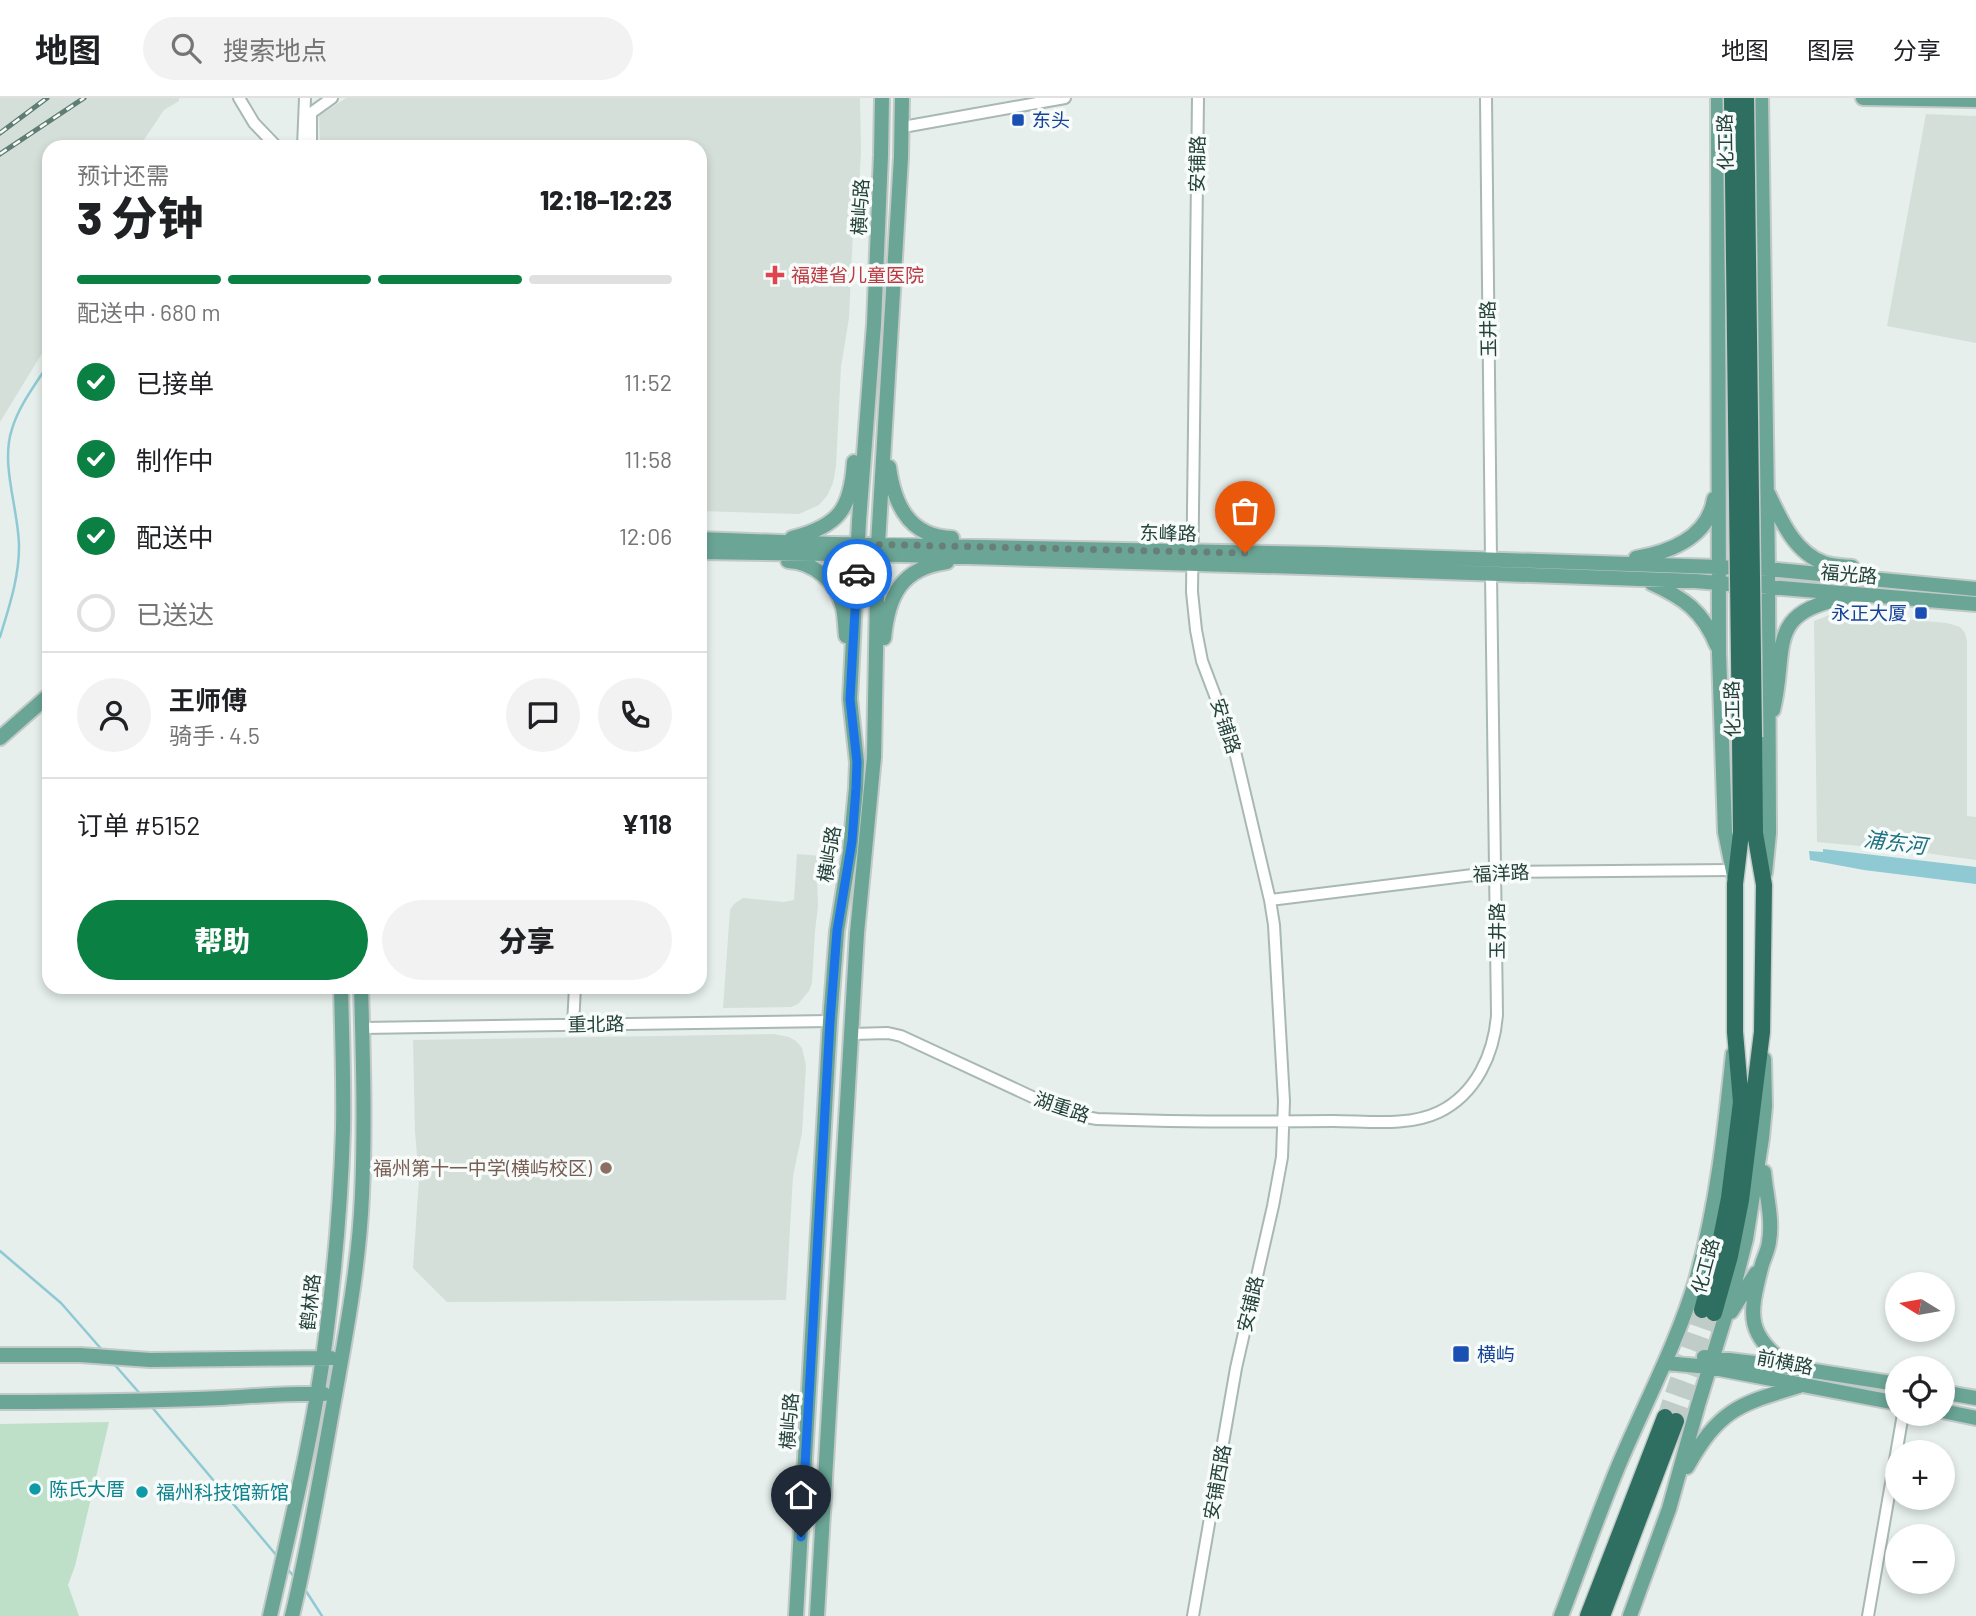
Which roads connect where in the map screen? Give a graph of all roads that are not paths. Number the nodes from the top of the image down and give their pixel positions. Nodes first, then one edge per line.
1 (239, 98) edge
2 (305, 98) edge
3 (332, 98) edge
4 (882, 98) edge
5 (902, 98) edge
6 (1065, 98) edge
7 (1198, 98) edge
8 (1486, 98) edge
9 (1717, 98) edge
10 (1732, 98) edge
11 (1746, 98) edge
12 (1761, 98) edge
13 (1863, 98) edge
14 (1976, 100) edge
15 (903, 127) junction
16 (270, 140) edge
17 (303, 140) edge
18 (311, 140) edge
19 (868, 392) junction
20 (885, 438) junction
21 (1719, 463) junction
22 (1766, 488) junction
23 (707, 539) edge
24 (774, 542) junction
25 (1021, 548) junction
26 (858, 550) junction
27 (878, 550) junction
28 (707, 552) edge
29 (707, 553) edge
30 (987, 558) junction
31 (1191, 558) junction
32 (1601, 563) junction
33 (1490, 567) junction
34 (1718, 567) junction
35 (1768, 569) junction
36 (1643, 579) junction
37 (1718, 582) junction
38 (1928, 584) junction
39 (1768, 586) junction
40 (1976, 589) edge
41 (1865, 595) junction
42 (1976, 604) edge
43 (1719, 653) junction
44 (42, 693) edge
45 (876, 698) junction
46 (850, 699) junction
47 (42, 700) edge
48 (2, 730) edge
49 (1754, 735) junction
50 (1497, 872) junction
51 (1734, 877) junction
52 (1270, 900) junction
53 (341, 994) edge
54 (361, 994) edge
55 (575, 994) edge
56 (830, 1021) junction
57 (573, 1025) junction
58 (362, 1028) junction
59 (1735, 1031) junction
60 (1762, 1032) junction
61 (852, 1034) junction
62 (1284, 1122) junction
63 (1762, 1138) junction
64 (1761, 1265) junction
65 (1713, 1316) junction
66 (1240, 1348) joint
67 (0, 1355) edge
68 (323, 1358) junction
69 (342, 1358) junction
70 (1667, 1358) junction
71 (1711, 1362) junction
72 (1789, 1367) junction
73 (1885, 1382) edge
74 (1802, 1385) junction
75 (317, 1394) junction
76 (1955, 1394) edge
77 (335, 1395) junction
78 (1976, 1398) edge
79 (1885, 1401) edge
80 (0, 1402) edge
81 (1955, 1414) edge
82 (1976, 1418) edge
83 (1901, 1426) edge
84 (1677, 1483) junction
85 (292, 1615) edge
86 (270, 1616) edge
87 (796, 1616) edge
88 (817, 1616) edge
89 (1193, 1616) edge
90 (1561, 1616) edge
91 (1588, 1616) edge
92 (1602, 1616) edge
93 (1630, 1616) edge
94 (1868, 1616) edge

1 - 16 street
2 - 17 street
3 - 18 street
4 - 19 main road, 横屿路
5 - 15 main road, 横屿路
6 - 15 street
7 - 31 street, 安铺路
8 - 33 street, 玉井路
9 - 21 main road
10 - 49 highway, 化工路, bridge
11 - 49 highway, 化工路, bridge
12 - 22 main road
13 - 14 main road
15 - 20 main road, 横屿路
19 - 24 main road
19 - 26 main road, 横屿路
20 - 25 main road
20 - 27 main road, 横屿路
21 - 32 main road
21 - 34 main road
22 - 35 main road
22 - 38 main road
23 - 24 main road, 东峰路
24 - 26 main road, 东峰路
25 - 27 main road, 东峰路
25 - 31 main road, 东峰路
26 - 27 main road, 东峰路
26 - 28 main road, 东峰路
26 - 46 main road, 横屿路
27 - 30 main road, 东峰路
27 - 45 main road, 横屿路
29 - 46 main road
30 - 31 main road, 东峰路
30 - 45 main road
31 - 33 main road, 东峰路
31 - 52 street, 安铺路
32 - 33 main road, 东峰路
32 - 34 main road, 东峰路
33 - 36 main road, 东峰路
33 - 50 street, 玉井路
34 - 35 main road, 福光路
34 - 37 main road
35 - 38 main road, 福光路
35 - 39 main road
36 - 37 main road, 东峰路
36 - 43 main road
37 - 39 main road, 福光路
37 - 43 main road
38 - 40 main road, 福光路
39 - 41 main road, 福光路
39 - 49 main road
41 - 42 main road, 福光路
41 - 49 main road
43 - 51 main road
44 - 48 main road
45 - 61 main road, 横屿路
46 - 56 main road, 横屿路
47 - 48 main road
49 - 51 highway, 化工路
49 - 60 highway, 化工路
50 - 51 street, 福洋路
50 - 52 street, 福洋路
50 - 62 street, 玉井路
51 - 59 highway, 化工路
52 - 62 street, 安铺路
53 - 68 main road, 鹤林路
54 - 58 main road, 鹤林路
55 - 57 street
56 - 57 street, 重北路
56 - 87 main road, 横屿路
57 - 58 street, 重北路
58 - 69 main road, 鹤林路
59 - 65 highway, 化工路
59 - 70 main road, 化工路
60 - 63 main road
60 - 65 highway, 化工路
61 - 62 street, 湖重路
61 - 88 main road, 横屿路
62 - 66 street, 安铺路
63 - 64 main road
63 - 65 main road
64 - 65 main road
64 - 72 main road
65 - 71 main road
66 - 89 street, 安铺西路
67 - 68 main road
68 - 69 main road
68 - 75 main road, 鹤林路
69 - 77 main road, 鹤林路
70 - 71 main road, 前横路
70 - 90 main road, 化工路
71 - 72 main road, 前横路
71 - 74 main road, 前横路
71 - 84 main road
72 - 73 main road, 前横路
74 - 79 main road, 前横路
74 - 84 main road
75 - 77 main road
75 - 80 main road
75 - 86 main road, 鹤林路
76 - 78 main road
77 - 85 main road, 鹤林路
81 - 82 main road
83 - 94 street
84 - 93 main road
91 - 92 highway

